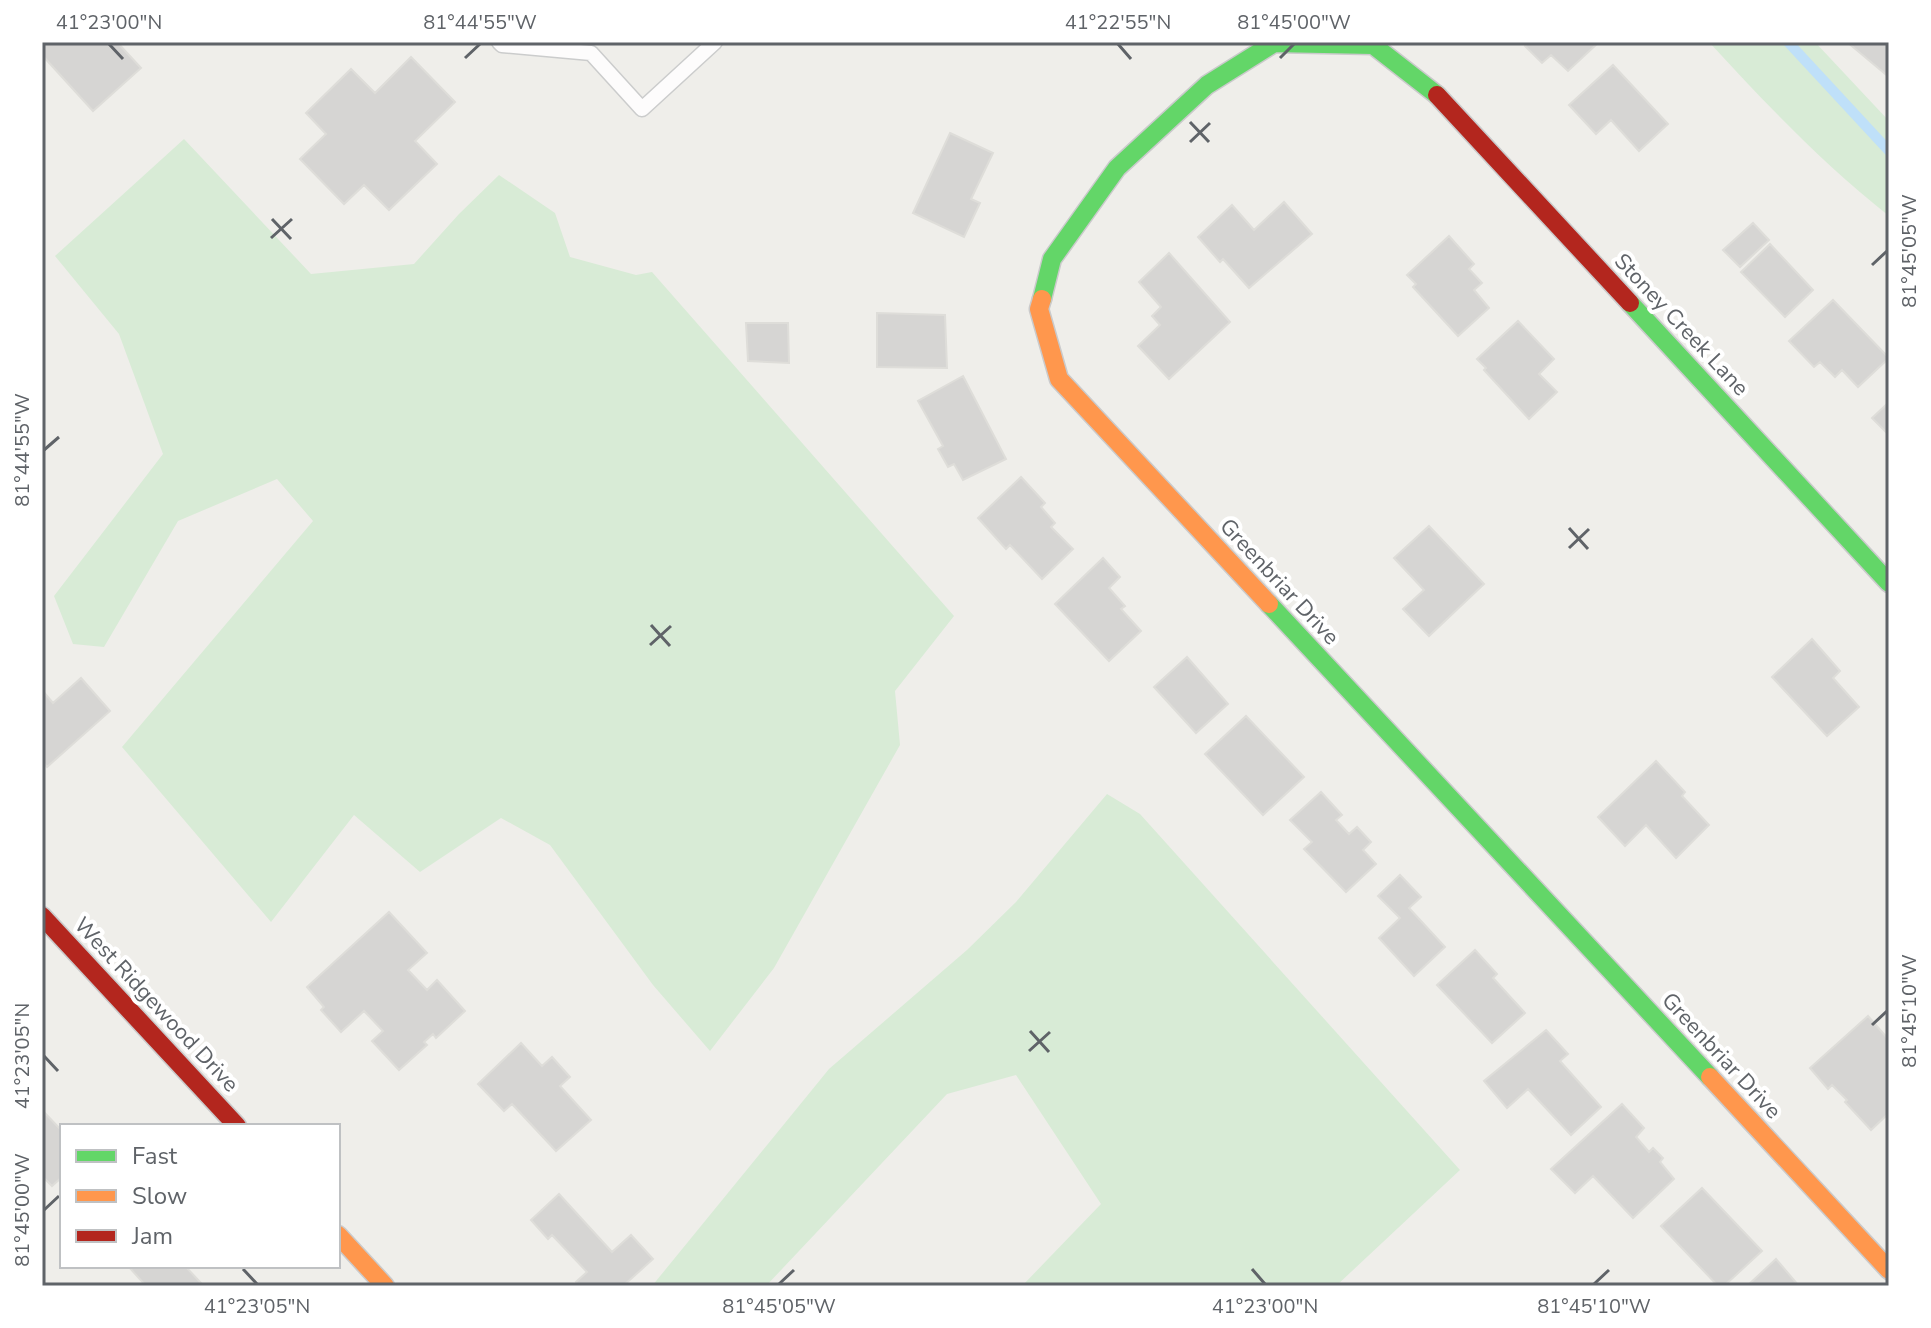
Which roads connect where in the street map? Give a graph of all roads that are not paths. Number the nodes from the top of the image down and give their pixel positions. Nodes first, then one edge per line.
1 (499, 42) edge
2 (602, 42) edge
3 (715, 42) edge
4 (591, 53) junction
5 (1439, 96) joint
6 (1889, 583) edge
7 (42, 916) edge
8 (235, 1124) edge
9 (340, 1237) edge
10 (1889, 1270) edge
11 (385, 1286) edge

1 - 4 lane
2 - 4 lane
3 - 4 lane
5 - 6 street, Stoney Creek Lane
5 - 10 street, Greenbriar Drive
7 - 8 street, West Ridgewood Drive
9 - 11 street

